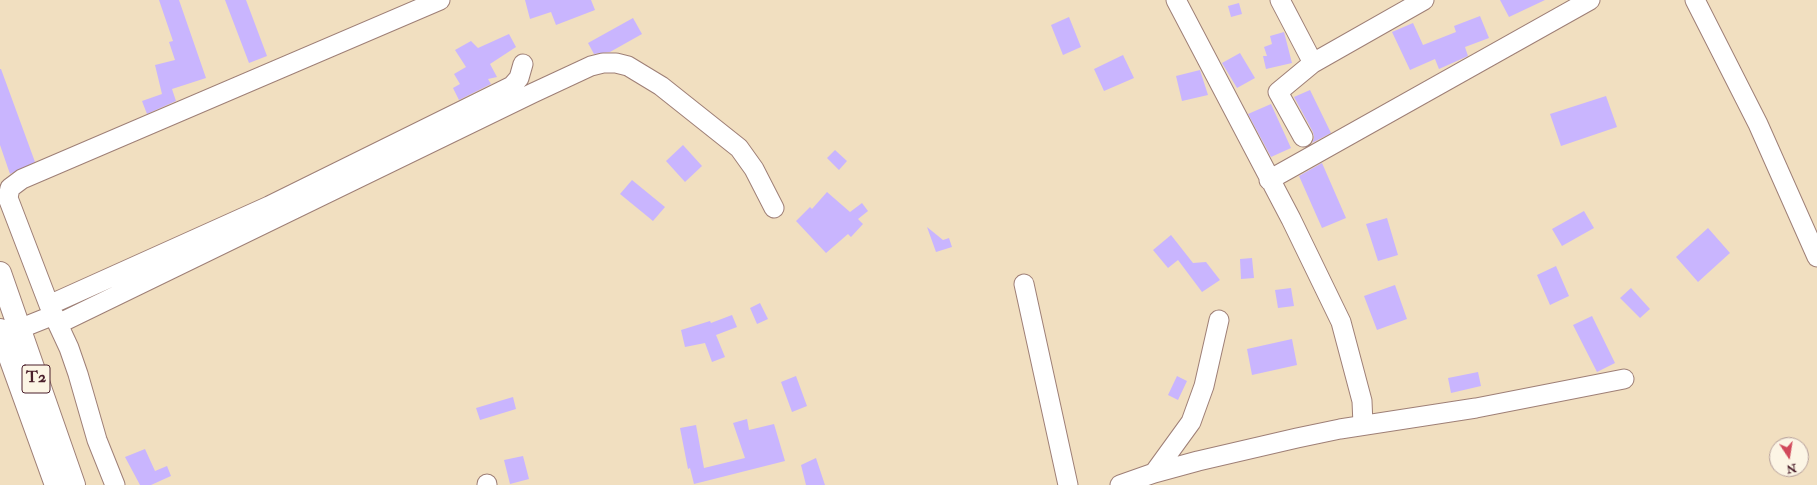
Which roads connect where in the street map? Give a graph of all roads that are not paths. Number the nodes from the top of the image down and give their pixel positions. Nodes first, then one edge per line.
1 (440, 0) edge
2 (1176, 0) edge
3 (1280, 0) edge
4 (1424, 0) edge
5 (1590, 0) edge
6 (1695, 0) edge
7 (1313, 63) junction
8 (523, 64) dead end
9 (1303, 137) dead end
10 (1269, 180) junction
11 (774, 208) dead end
12 (1817, 257) edge
13 (0, 273) edge
14 (1024, 284) dead end
15 (54, 315) junction
16 (1219, 320) dead end
17 (9, 330) edge
18 (1624, 379) dead end
19 (1364, 425) junction
20 (1154, 472) junction
21 (56, 485) edge
22 (74, 485) edge
23 (115, 485) edge
24 (1068, 485) edge
25 (1120, 485) edge

1 - 15 street
2 - 10 street
3 - 7 street
4 - 7 street
5 - 10 street
6 - 12 street
7 - 9 street
8 - 15 street
10 - 19 street
11 - 15 street
13 - 17 highway, T2
14 - 24 street
15 - 17 street
15 - 23 street
16 - 20 street
17 - 21 highway, T2
17 - 22 highway, T2
18 - 19 street
19 - 20 street
20 - 25 street

